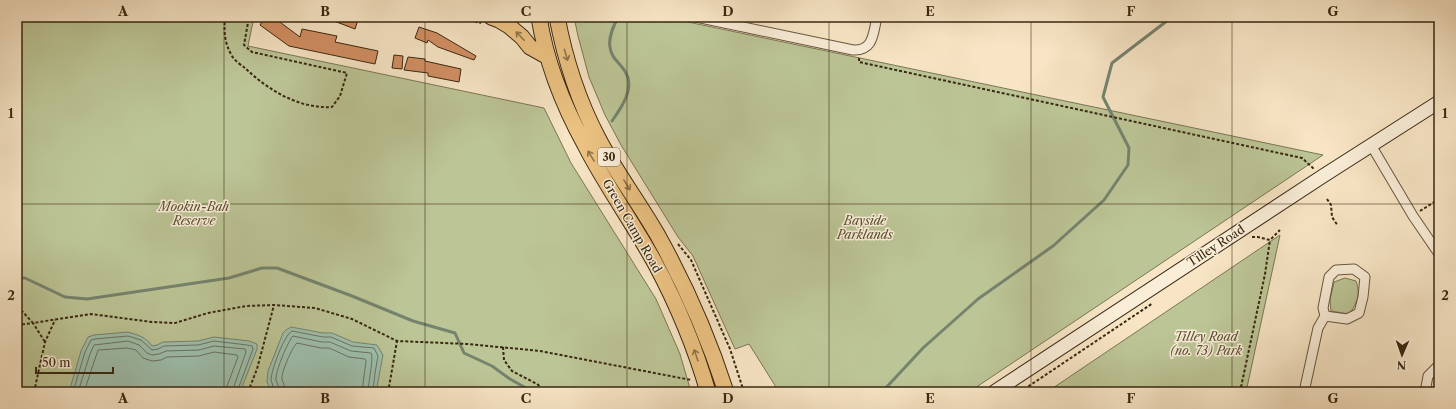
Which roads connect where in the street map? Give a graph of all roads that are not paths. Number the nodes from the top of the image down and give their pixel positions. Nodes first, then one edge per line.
1 (491, 17) edge
2 (539, 17) edge
3 (557, 17) edge
4 (696, 17) edge
5 (876, 17) edge
6 (548, 57) junction
7 (1439, 102) edge
8 (1371, 145) junction
9 (1439, 254) edge
10 (1325, 316) junction
11 (1439, 365) edge
12 (706, 385) edge
13 (726, 392) edge
14 (994, 392) edge
15 (1304, 392) edge
16 (1425, 392) edge

6 -> 1 main road
2 - 6 main road, Green Camp Road / 30
3 -> 13 main road, Green Camp Road / 30
4 - 5 street
12 -> 6 main road, Green Camp Road / 30
7 - 8 main road, Tilley Road
8 - 9 street
8 - 14 main road, Tilley Road
10 - 10 street
10 - 15 street
11 - 16 street

